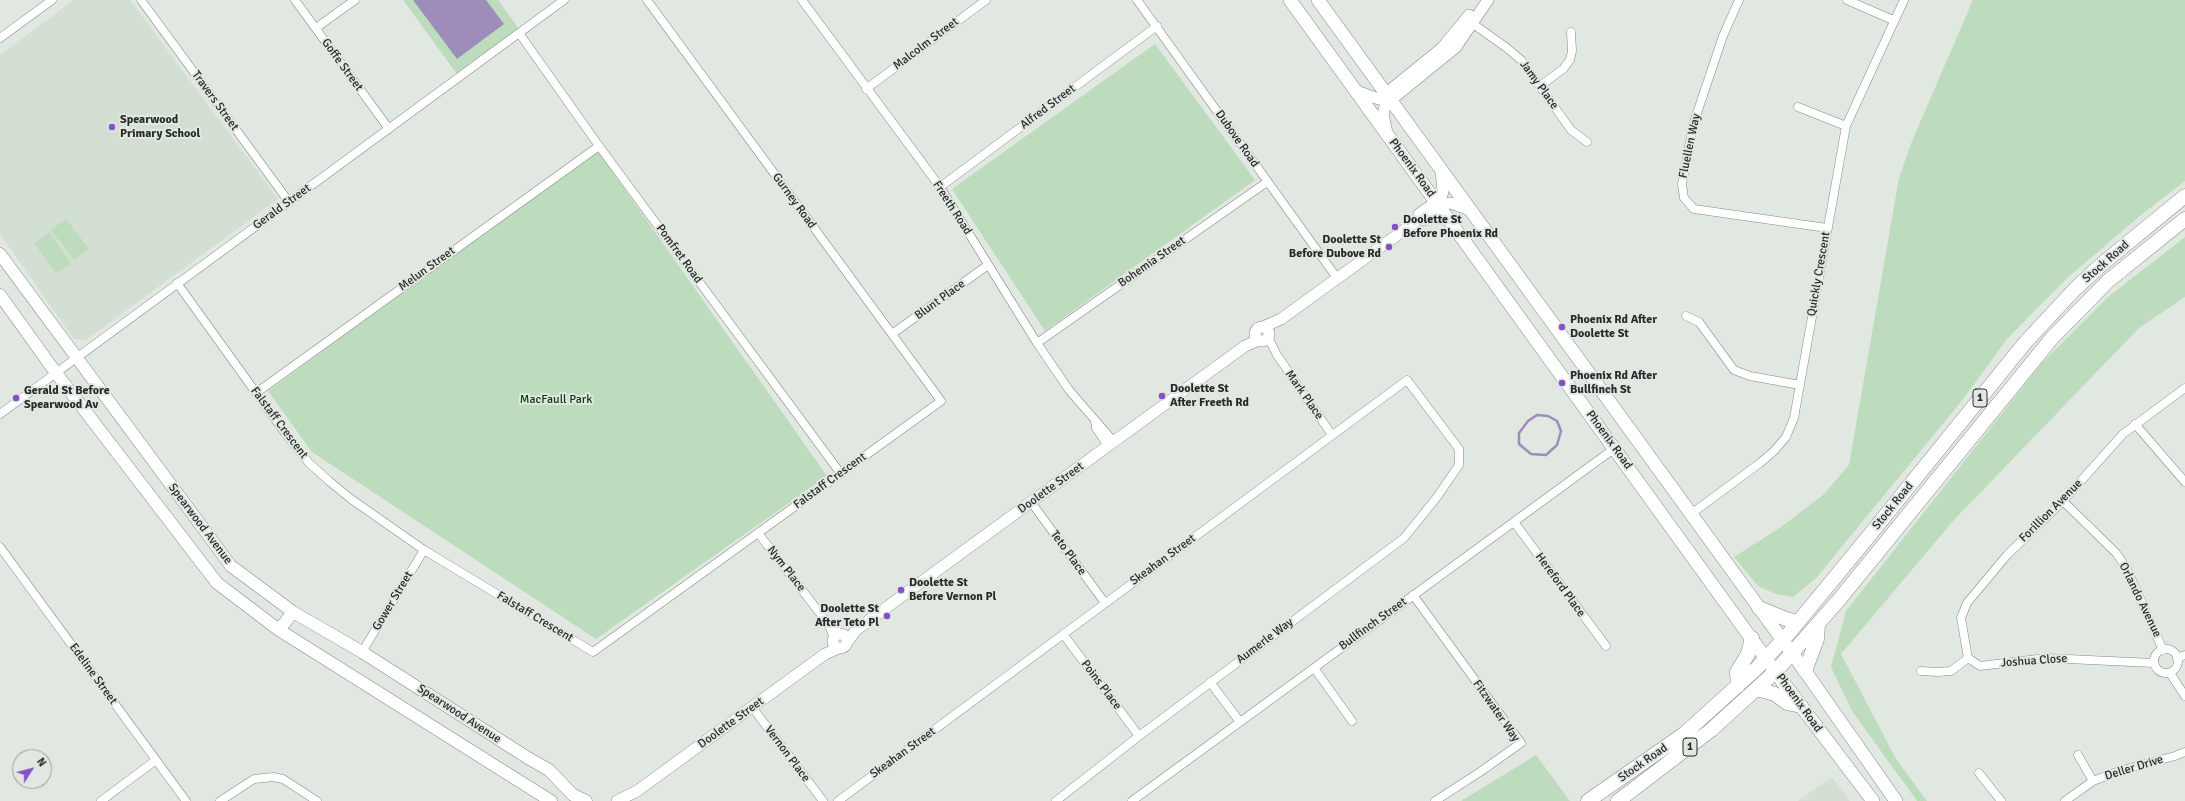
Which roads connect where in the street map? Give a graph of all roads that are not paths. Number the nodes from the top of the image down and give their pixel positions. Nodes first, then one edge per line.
1 (52, 0) edge
2 (141, 0) edge
3 (295, 0) edge
4 (355, 0) edge
5 (564, 0) edge
6 (647, 0) edge
7 (802, 0) edge
8 (986, 0) edge
9 (1137, 0) edge
10 (1290, 0) edge
11 (1318, 0) edge
12 (1480, 0) edge
13 (1488, 0) edge
14 (1739, 0) edge
15 (1847, 0) edge
16 (1904, 0) edge
17 (1894, 20) junction
18 (1469, 22) junction
19 (1156, 26) junction
20 (316, 28) junction
21 (1571, 32) dead end
22 (519, 33) junction
23 (0, 38) edge
24 (1540, 86) junction
25 (866, 88) junction
26 (1356, 91) junction
27 (1388, 98) junction
28 (1798, 107) dead end
29 (1846, 126) junction
30 (389, 129) junction
31 (1388, 136) junction
32 (1587, 142) dead end
33 (599, 146) junction
34 (1441, 169) junction
35 (1267, 182) junction
36 (940, 187) junction
37 (2185, 196) edge
38 (290, 202) junction
39 (1439, 206) junction
40 (1470, 210) junction
41 (2185, 218) edge
42 (1828, 228) junction
43 (0, 254) edge
44 (988, 265) junction
45 (1337, 278) junction
46 (177, 283) junction
47 (0, 295) edge
48 (1686, 316) dead end
49 (892, 334) junction
50 (1262, 335) junction
51 (1037, 343) junction
52 (77, 358) junction
53 (56, 373) junction
54 (1800, 384) junction
55 (2185, 388) edge
56 (256, 393) junction
57 (941, 401) joint
58 (0, 414) edge
59 (2135, 424) junction
60 (1332, 435) junction
61 (1111, 444) junction
62 (1615, 448) junction
63 (1459, 465) joint
64 (840, 474) junction
65 (2185, 482) edge
66 (2063, 501) junction
67 (1032, 502) junction
68 (1691, 514) junction
69 (1514, 522) junction
70 (758, 533) junction
71 (0, 547) edge
72 (424, 550) junction
73 (1413, 595) junction
74 (1105, 603) junction
75 (1759, 608) junction
76 (293, 612) junction
77 (1798, 622) junction
78 (1818, 625) junction
79 (279, 630) junction
80 (1063, 634) junction
81 (1752, 638) junction
82 (840, 640) junction
83 (1782, 640) junction
84 (1606, 646) dead end
85 (2163, 650) junction
86 (362, 652) junction
87 (1792, 654) junction
88 (2181, 657) edge
89 (1766, 658) junction
90 (1968, 658) junction
91 (2154, 663) junction
92 (1314, 668) junction
93 (1921, 670) dead end
94 (1776, 671) junction
95 (1805, 671) junction
96 (2170, 672) junction
97 (1210, 682) junction
98 (1738, 686) junction
99 (1757, 689) junction
100 (2185, 696) edge
101 (1801, 706) junction
102 (752, 707) junction
103 (1352, 721) dead end
104 (1240, 722) junction
105 (1139, 736) junction
106 (2185, 752) edge
107 (2078, 755) dead end
108 (156, 760) junction
109 (1980, 773) dead end
110 (2093, 781) junction
111 (637, 791) junction
112 (101, 801) edge
113 (186, 801) edge
114 (220, 801) edge
115 (317, 801) edge
116 (551, 801) edge
117 (586, 801) edge
118 (617, 801) edge
119 (630, 801) edge
120 (822, 801) edge
121 (838, 801) edge
122 (1056, 801) edge
123 (1132, 801) edge
124 (1435, 801) edge
125 (1588, 801) edge
126 (1618, 801) edge
127 (1873, 801) edge
128 (1896, 801) edge
129 (2001, 801) edge
130 (2065, 801) edge

1 - 23 street
2 - 38 street, Travers Street
3 - 20 street, Goffe Street
4 - 20 street
5 - 22 street, Gerald Street
6 - 49 street, Gurney Road
7 - 25 street, Freeth Road
8 - 25 street, Malcolm Street
9 - 19 street, Dubove Road
10 - 26 main road, Phoenix Road
11 - 27 main road, Phoenix Road
12 - 18 street
13 - 18 street
14 - 42 street, Fluellen Way
15 - 17 street
16 - 17 street, Quickly Crescent
17 - 29 street, Quickly Crescent
18 - 24 street, Jamy Place
18 - 27 street
19 - 35 street, Dubove Road
19 - 36 street, Alfred Street
20 - 30 street, Goffe Street
21 - 24 street
22 - 30 street, Gerald Street
22 - 33 street, Pomfret Road
24 - 32 street, Jamy Place
25 - 36 street, Freeth Road
26 - 27 street
26 - 31 main road, Phoenix Road
27 - 31 street
27 - 34 main road, Phoenix Road
28 - 29 street
29 - 42 street, Quickly Crescent
30 - 38 street, Gerald Street
31 - 39 main road, Phoenix Road
33 - 56 street, Melun Street
33 - 64 street, Pomfret Road
34 - 39 street
34 - 40 main road, Phoenix Road
35 - 45 street, Dubove Road
35 - 51 street, Bohemia Street
36 - 44 street, Freeth Road
37 - 77 highway, Stock Road / 1
38 - 46 street, Gerald Street
39 - 40 street
39 - 45 street, Doolette Street
39 - 62 main road, Phoenix Road
40 - 68 main road, Phoenix Road
41 - 78 highway, Stock Road / 1
42 - 54 street, Quickly Crescent
43 - 52 main road, Spearwood Avenue
44 - 49 street, Blunt Place
44 - 51 street, Freeth Road
45 - 50 street, Doolette Street
46 - 52 street, Gerald Street
46 - 56 street, Falstaff Crescent
47 - 53 main road, Spearwood Avenue
48 - 54 street
49 - 57 street, Gurney Road
50 - 60 street, Mark Place
50 - 61 street, Doolette Street
51 - 61 street, Freeth Road
52 - 53 street, Gerald Street
52 - 76 main road, Spearwood Avenue
53 - 58 street, Gerald Street
53 - 79 main road, Spearwood Avenue
54 - 68 street, Quickly Crescent
55 - 59 street, Forillion Avenue
56 - 72 street, Falstaff Crescent
57 - 64 street, Falstaff Crescent
59 - 65 street
59 - 66 street, Forillion Avenue
60 - 63 street, Skeahan Street
60 - 74 street, Skeahan Street
61 - 67 street, Doolette Street
62 - 69 street, Bullfinch Street
62 - 81 main road, Phoenix Road
63 - 97 street, Aumerle Way
64 - 70 street, Falstaff Crescent
66 - 85 street, Orlando Avenue
66 - 90 street, Forillion Avenue
67 - 74 street, Teto Place
67 - 82 street, Doolette Street
68 - 75 main road, Phoenix Road
69 - 73 street, Bullfinch Street
69 - 84 street, Hereford Place
70 - 72 street, Falstaff Crescent
70 - 82 street, Nym Place
71 - 108 street, Edeline Street
72 - 86 street, Gower Street
73 - 92 street, Bullfinch Street
73 - 124 street, Fitzwater Way
74 - 80 street, Skeahan Street
75 - 77 highway
75 - 83 main road, Phoenix Road
76 - 79 main road
76 - 86 main road, Spearwood Avenue
77 - 83 highway, Stock Road / 1
78 - 87 highway, Stock Road / 1
78 - 95 highway
79 - 116 main road, Spearwood Avenue
80 - 105 street, Poins Place
80 - 121 street, Skeahan Street
81 - 89 main road, Phoenix Road
81 - 98 highway
82 - 102 street, Doolette Street
83 - 87 main road, Phoenix Road
83 - 89 highway, Stock Road / 1
85 - 88 street
85 - 91 street
86 - 117 main road, Spearwood Avenue
87 - 94 highway, Stock Road / 1
87 - 95 main road, Phoenix Road
88 - 96 street
89 - 94 main road, Phoenix Road
89 - 98 highway, Stock Road / 1
90 - 91 street, Joshua Close
90 - 93 street
91 - 96 street
92 - 103 street
92 - 104 street, Bullfinch Street
94 - 99 highway, Stock Road / 1
94 - 101 main road, Phoenix Road
95 - 128 main road, Phoenix Road
96 - 100 street
97 - 104 street
97 - 105 street, Aumerle Way
98 - 125 highway, Stock Road / 1
99 - 101 highway
99 - 126 highway, Stock Road / 1
101 - 127 main road, Phoenix Road
102 - 111 street, Doolette Street
102 - 120 street, Vernon Place
104 - 123 street, Bullfinch Street
105 - 122 street, Aumerle Way
106 - 110 street, Deller Drive
107 - 110 street
108 - 112 street
108 - 113 street, Edeline Street
109 - 129 street
110 - 130 street, Deller Drive
111 - 118 street, Doolette Street
111 - 119 street, Doolette Street
114 - 115 street

